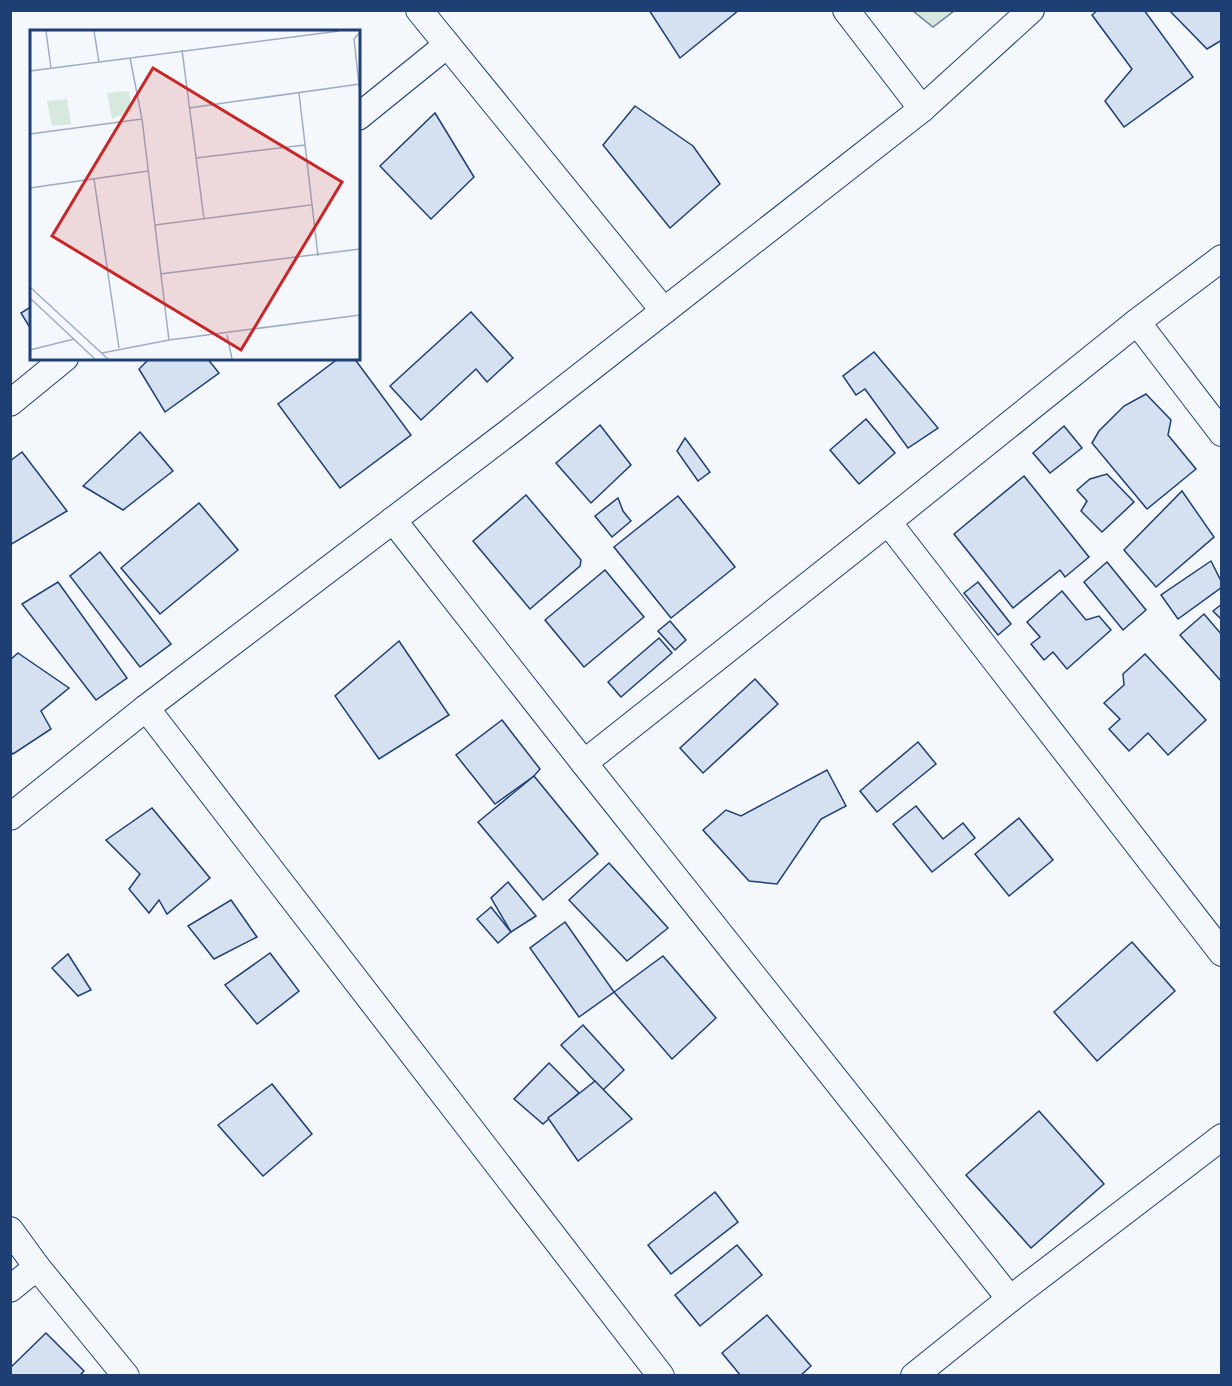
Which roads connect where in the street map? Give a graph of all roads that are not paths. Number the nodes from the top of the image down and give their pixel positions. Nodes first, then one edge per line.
1 (419, 10) edge
2 (846, 10) edge
3 (1031, 10) edge
4 (447, 45) junction
5 (921, 109) junction
6 (360, 115) edge
7 (1221, 258) edge
8 (664, 311) junction
9 (1137, 322) junction
10 (63, 360) edge
11 (10, 403) edge
12 (1221, 433) edge
13 (393, 520) junction
14 (888, 522) junction
15 (146, 708) junction
16 (584, 763) junction
17 (10, 817) edge
18 (1221, 953) edge
19 (1221, 1137) edge
20 (10, 1230) edge
21 (37, 1267) junction
22 (10, 1289) edge
23 (1010, 1299) junction
24 (126, 1376) edge
25 (661, 1376) edge
26 (914, 1376) edge

1 - 4 street
2 - 5 street
3 - 5 street
4 - 6 street
4 - 8 street
5 - 8 street
7 - 9 street
8 - 13 street
9 - 12 street
9 - 14 street
10 - 11 street
13 - 15 street
13 - 16 street
14 - 16 street
14 - 18 street
15 - 17 street
15 - 25 street
16 - 23 street
19 - 23 street
20 - 21 street
21 - 22 street
21 - 24 street
23 - 26 street

